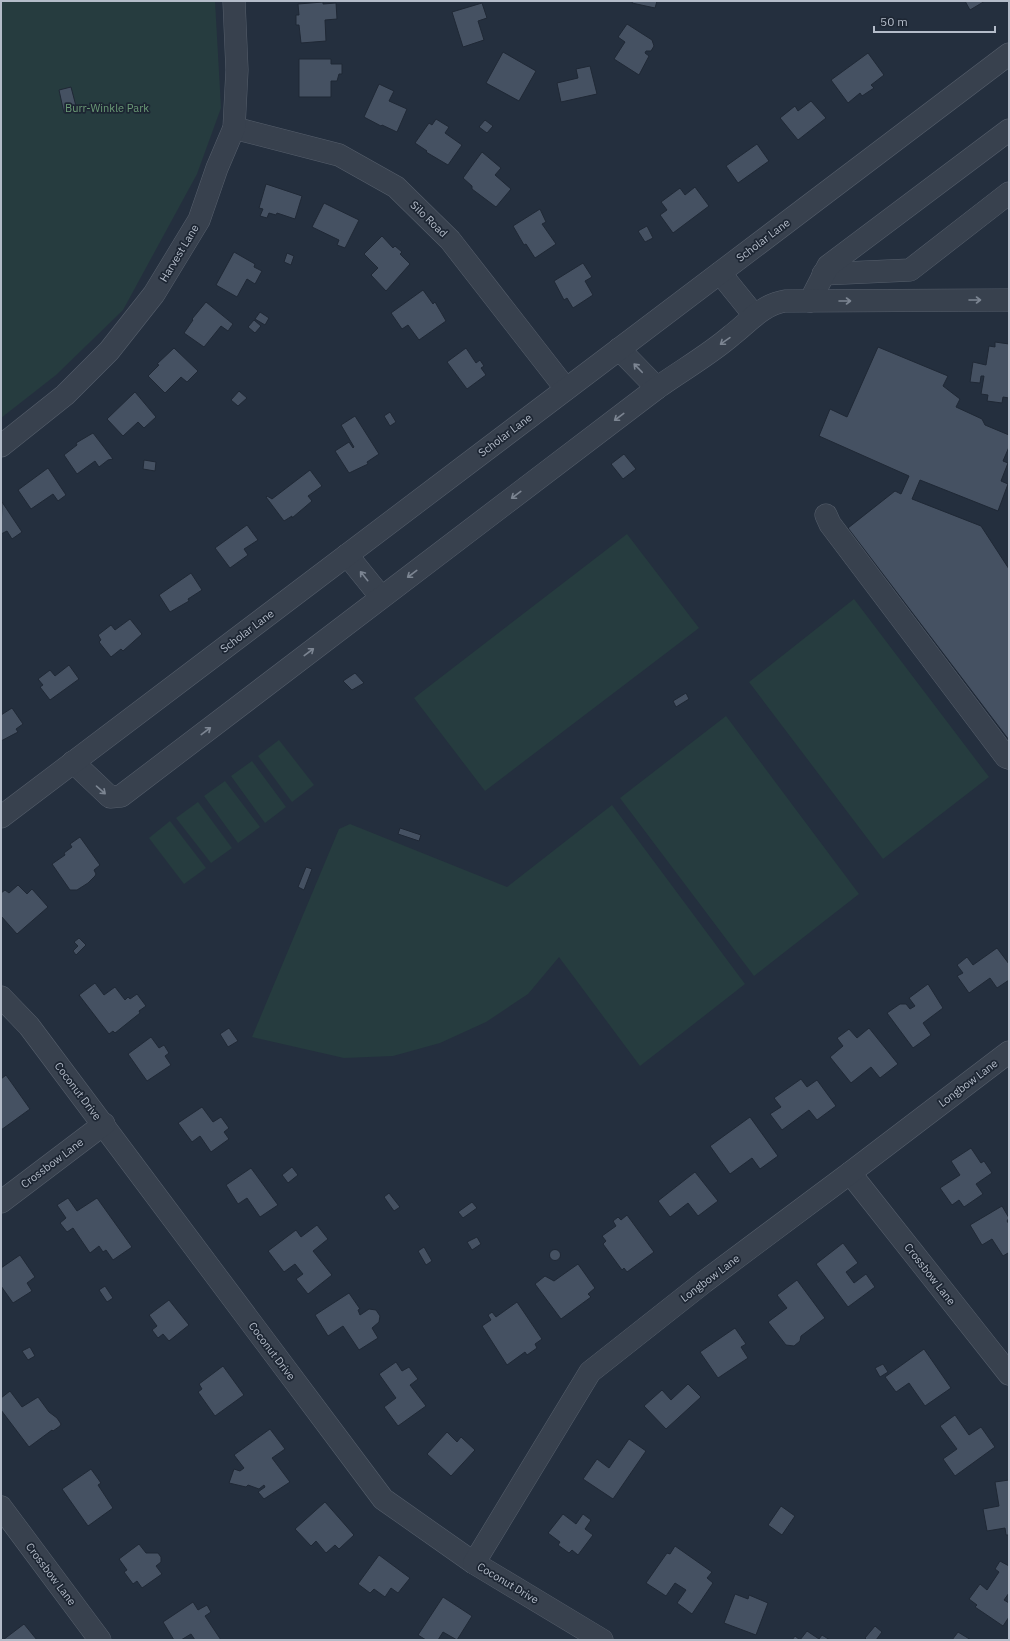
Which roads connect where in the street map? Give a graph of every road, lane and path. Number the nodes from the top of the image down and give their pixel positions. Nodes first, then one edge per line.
1 (234, 1) edge
2 (1009, 54) edge
3 (234, 128) junction
4 (1009, 130) edge
5 (1009, 193) edge
6 (720, 273) junction
7 (823, 274) junction
8 (1009, 300) edge
9 (810, 301) junction
10 (754, 315) junction
11 (619, 349) junction
12 (657, 388) junction
13 (566, 389) junction
14 (1, 446) edge
15 (826, 514) dead end
16 (347, 555) junction
17 (381, 597) junction
18 (1009, 758) edge
19 (73, 762) junction
20 (1, 817) edge
21 (1, 997) edge
22 (1009, 1052) edge
23 (104, 1124) junction
24 (850, 1173) junction
25 (1, 1202) edge
26 (1009, 1374) edge
27 (1, 1507) edge
28 (474, 1563) junction
29 (100, 1640) edge
30 (602, 1640) edge

1 - 3 street, Harvest Lane
2 - 6 street, Scholar Lane
3 - 13 street, Silo Road
3 - 14 street, Harvest Lane
4 - 7 street
5 - 7 street
6 - 10 street
6 - 11 street, Scholar Lane
7 - 9 street
9 -> 8 street
9 - 10 street
10 -> 12 street
12 -> 11 street
11 - 13 street, Scholar Lane
12 -> 17 street
13 - 16 street, Scholar Lane
15 - 18 street
17 -> 16 street
16 - 19 street, Scholar Lane
19 -> 17 street
19 - 20 street, Scholar Lane
21 - 23 street, Coconut Drive
22 - 24 street, Longbow Lane
23 - 25 street, Crossbow Lane
23 - 28 street, Coconut Drive
24 - 26 street, Crossbow Lane
24 - 28 street, Longbow Lane
27 - 29 street, Crossbow Lane
28 - 30 street, Coconut Drive

